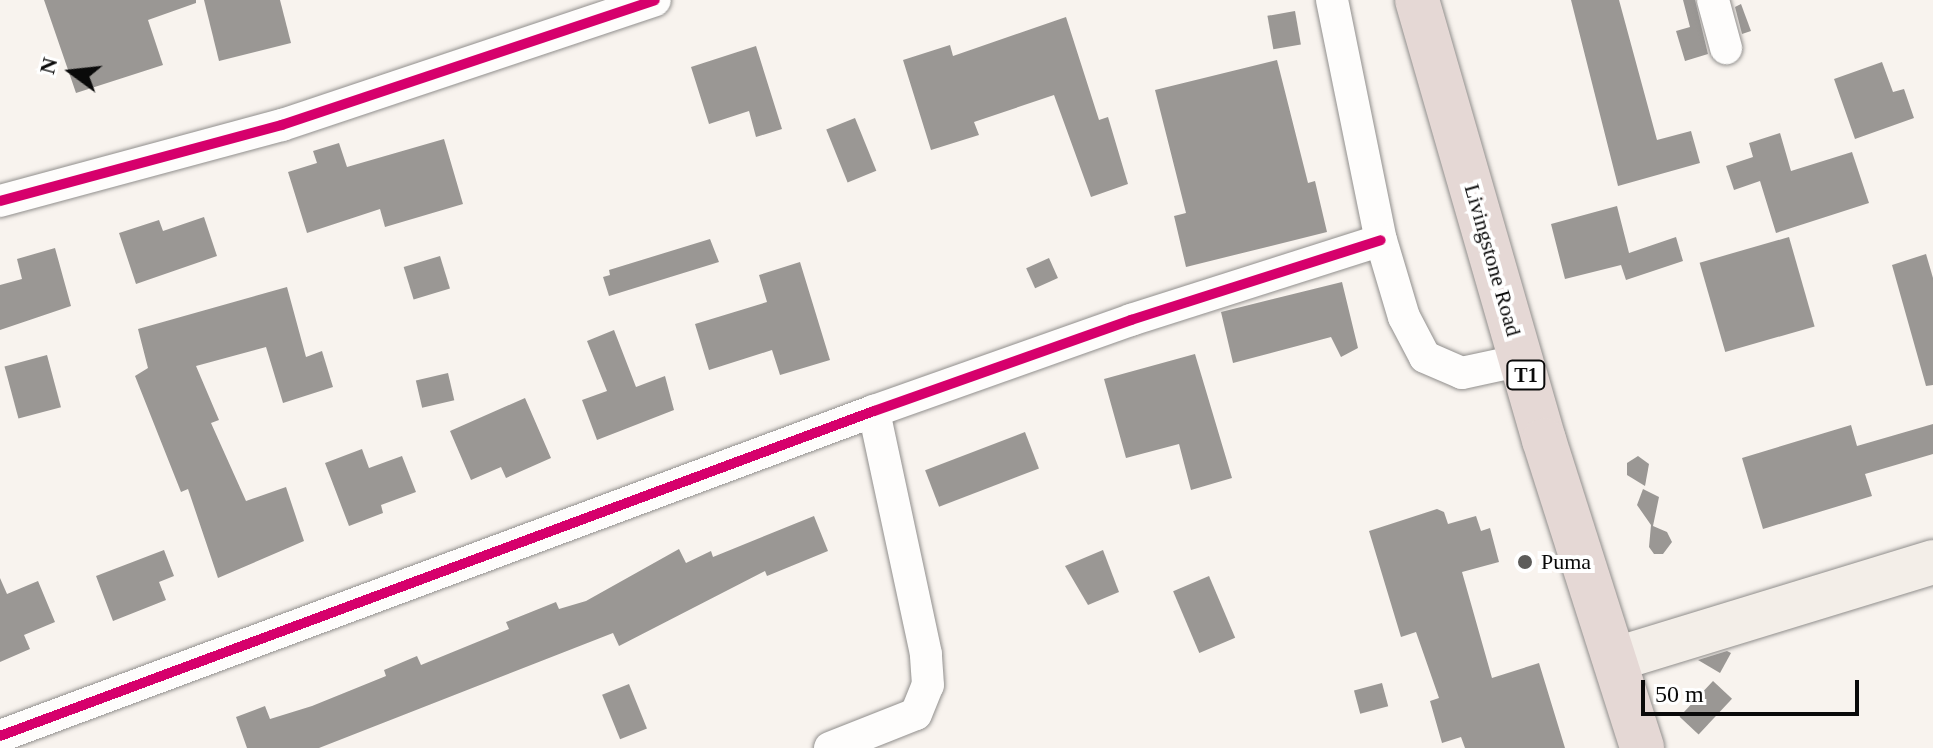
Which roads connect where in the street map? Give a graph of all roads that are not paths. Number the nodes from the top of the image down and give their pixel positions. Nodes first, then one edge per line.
1 (655, 0) edge
2 (1332, 0) edge
3 (1417, 0) edge
4 (1713, 0) edge
5 (1726, 48) dead end
6 (0, 201) edge
7 (1381, 240) junction
8 (1522, 360) junction
9 (874, 411) junction
10 (1933, 562) edge
11 (1616, 659) junction
12 (0, 736) edge
13 (830, 748) edge
14 (1642, 748) edge

1 - 6 street
2 - 7 street
3 - 8 highway, Livingstone Road / T1
4 - 5 street
7 - 8 street
7 - 9 street
8 - 11 highway, Livingstone Road / T1
9 - 12 street
9 - 13 street
10 - 11 street
11 - 14 highway, Livingstone Road / T1

